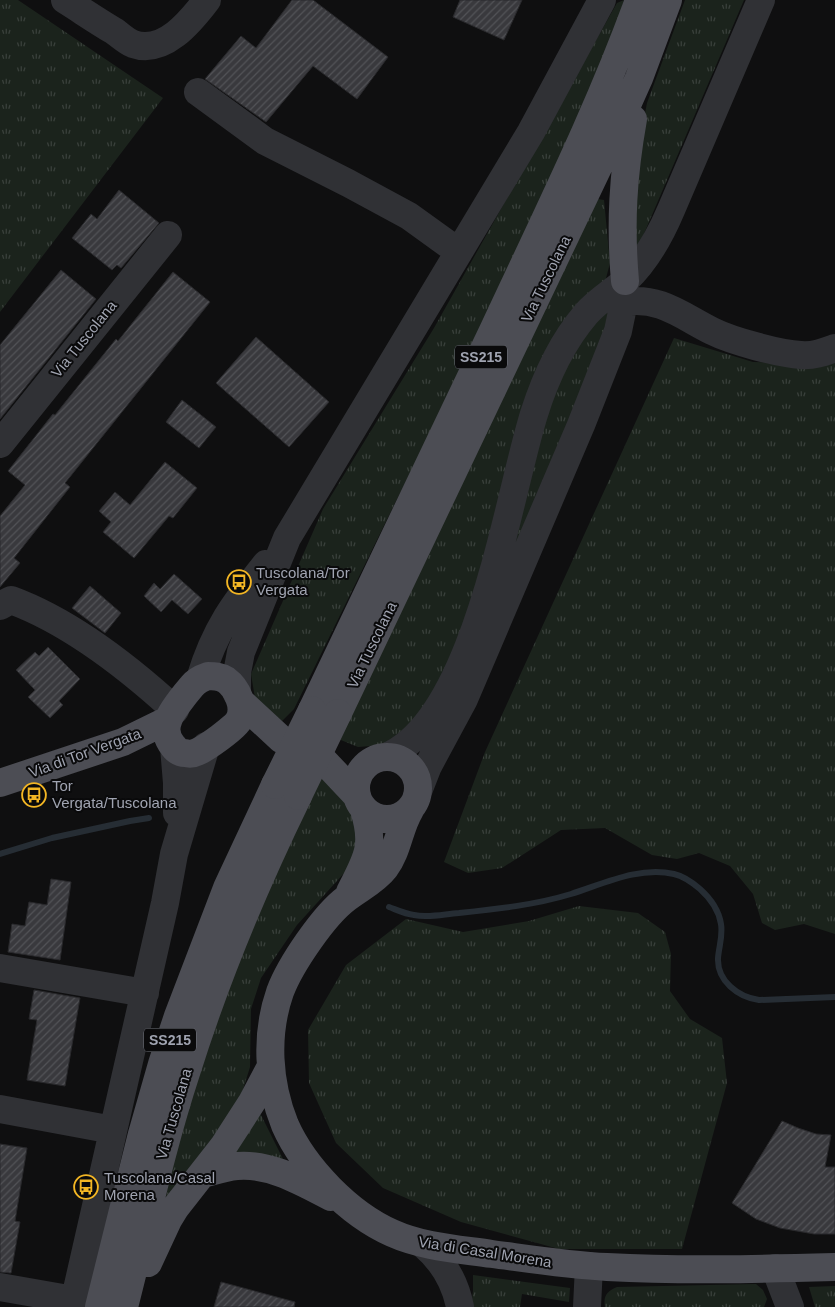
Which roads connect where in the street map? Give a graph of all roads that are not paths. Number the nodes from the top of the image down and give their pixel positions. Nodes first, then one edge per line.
1 (65, 0) edge
2 (207, 0) edge
3 (602, 0) edge
4 (639, 0) edge
5 (668, 0) edge
6 (761, 0) edge
7 (639, 78) junction
8 (198, 92) dead end
9 (168, 235) dead end
10 (459, 252) junction
11 (624, 291) junction
12 (835, 348) edge
13 (0, 444) edge
14 (287, 538) junction
15 (0, 606) edge
16 (200, 679) junction
17 (239, 698) junction
18 (172, 730) junction
19 (281, 740) junction
20 (213, 741) junction
21 (315, 757) junction
22 (380, 758) junction
23 (0, 783) edge
24 (287, 790) junction
25 (415, 800) junction
26 (360, 802) junction
27 (174, 854) junction
28 (347, 898) junction
29 (0, 968) edge
30 (145, 993) junction
31 (270, 1068) junction
32 (0, 1109) edge
33 (113, 1130) junction
34 (203, 1174) junction
35 (349, 1206) junction
36 (423, 1244) junction
37 (589, 1266) junction
38 (835, 1267) edge
39 (775, 1268) junction
40 (0, 1287) edge
41 (82, 1305) edge
42 (126, 1307) edge
43 (460, 1307) edge
44 (587, 1307) edge
45 (790, 1307) edge

1 - 2 street
3 - 10 street
4 - 24 main road, Via Tuscolana / SS215, bridge
5 - 7 main road, Via Tuscolana / SS215
6 - 11 street
7 - 11 main road
7 - 24 main road, Via Tuscolana / SS215, bridge
8 - 10 street
9 - 13 street, Via Tuscolana
10 - 14 street
11 - 12 street
11 - 22 street
11 - 25 street
14 - 16 street
14 - 17 street
15 - 18 street
16 - 17 main road
16 - 18 main road
17 - 19 main road
17 - 20 main road
18 - 20 main road
18 - 23 main road, Via di Tor Vergata
18 - 27 street
19 - 20 main road
19 - 21 main road
20 - 27 street
21 - 22 main road
21 - 26 main road
22 - 25 main road
22 - 26 main road
24 - 41 main road, Via Tuscolana / SS215
24 - 42 main road, Via Tuscolana / SS215
25 - 26 main road
25 - 28 main road, Via di Casal Morena
26 - 28 main road, Via di Casal Morena
27 - 30 street
28 - 31 main road, Via di Casal Morena
29 - 30 street
30 - 33 street
31 - 34 main road
31 - 35 main road, Via di Casal Morena
32 - 33 street
33 - 41 street
34 - 35 main road
34 - 42 main road
35 - 36 main road, Via di Casal Morena
36 - 37 main road, Via di Casal Morena
36 - 43 street
37 - 39 main road, Via di Casal Morena
37 - 44 street
38 - 39 main road, Via di Casal Morena
39 - 45 street
40 - 41 street

